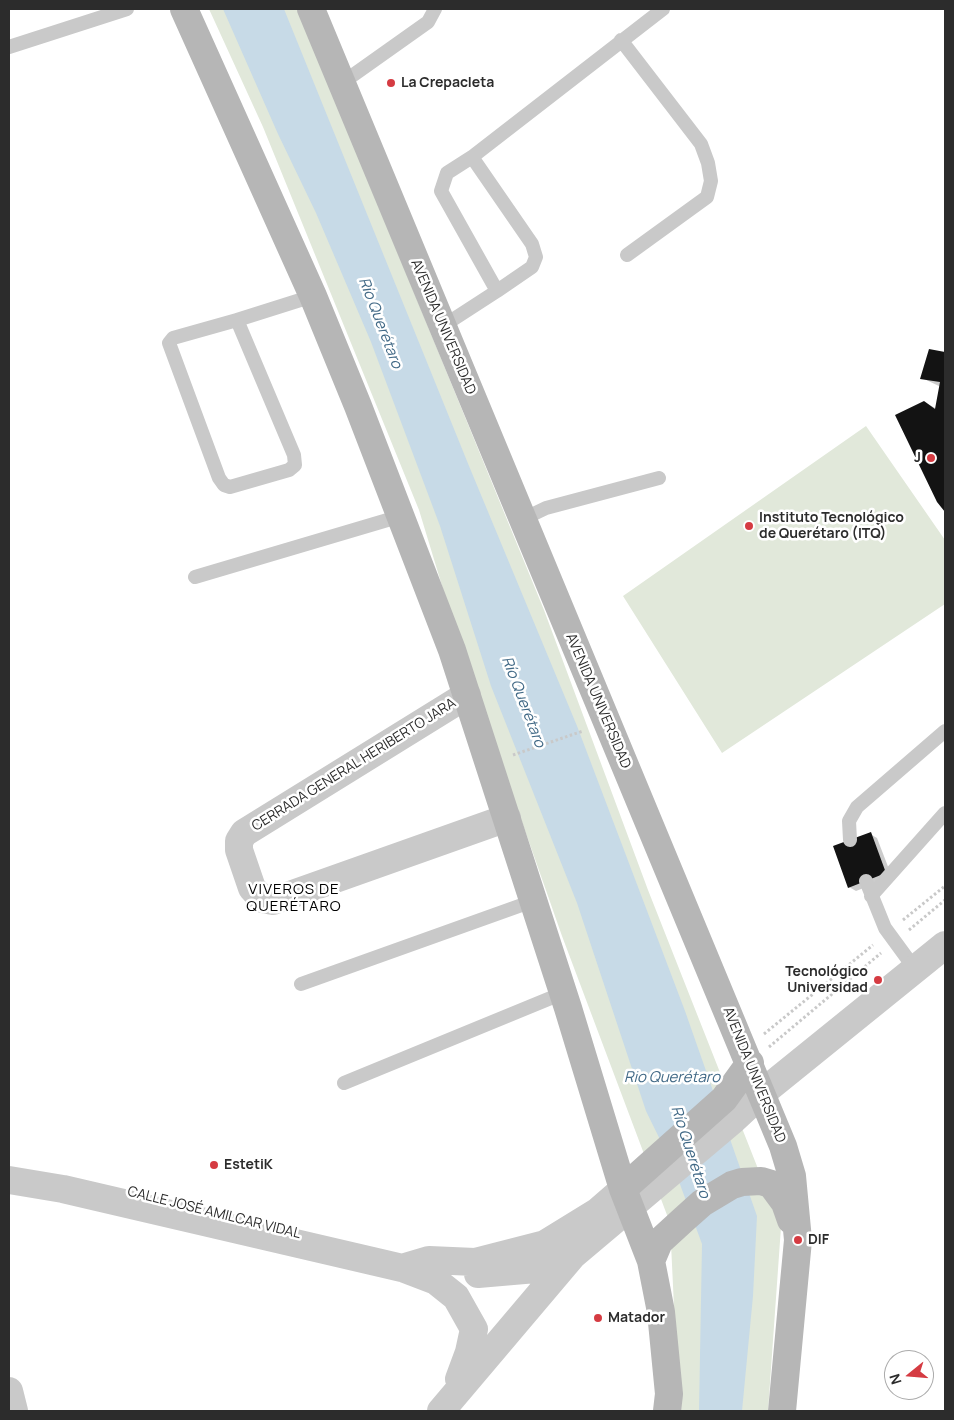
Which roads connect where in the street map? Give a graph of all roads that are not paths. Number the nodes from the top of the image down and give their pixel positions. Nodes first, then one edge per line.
1 (127, 9) edge
2 (184, 9) edge
3 (311, 9) edge
4 (435, 9) edge
5 (664, 9) edge
6 (621, 40) junction
7 (9, 47) edge
8 (342, 83) junction
9 (472, 157) junction
10 (627, 255) dead end
11 (497, 291) junction
12 (313, 296) junction
13 (237, 320) junction
14 (443, 326) junction
15 (659, 478) dead end
16 (401, 516) junction
17 (523, 519) junction
18 (196, 577) dead end
19 (467, 695) junction
20 (945, 731) edge
21 (945, 813) edge
22 (507, 818) junction
23 (850, 840) dead end
24 (866, 881) dead end
25 (871, 896) junction
26 (533, 901) junction
27 (945, 945) edge
28 (916, 969) junction
29 (302, 984) dead end
30 (563, 992) junction
31 (747, 1057) junction
32 (344, 1083) dead end
33 (762, 1093) junction
34 (728, 1109) junction
35 (9, 1167) edge
36 (648, 1179) joint
37 (9, 1180) edge
38 (626, 1198) junction
39 (798, 1240) junction
40 (573, 1255) junction
41 (651, 1261) junction
42 (410, 1266) junction
43 (9, 1391) edge
44 (668, 1402) edge
45 (447, 1403) edge
46 (14, 1411) edge
47 (782, 1411) edge

1 - 7 lane
2 - 12 main road
3 - 8 main road, AVENIDA UNIVERSIDAD
4 - 8 lane
5 - 6 lane
6 - 9 lane
6 - 10 lane
8 - 14 main road, AVENIDA UNIVERSIDAD
9 - 11 lane
9 - 11 lane
11 - 14 lane
12 - 13 lane
12 - 16 main road
13 - 13 lane
14 - 17 main road, AVENIDA UNIVERSIDAD
15 - 17 lane
16 - 18 lane
16 - 19 main road
17 - 31 main road, AVENIDA UNIVERSIDAD
19 - 22 main road
19 - 22 street, CERRADA GENERAL HERIBERTO JARA
20 - 23 lane
21 - 25 lane
22 - 26 main road
24 - 25 lane
25 - 28 lane
26 - 29 lane
26 - 30 main road
27 - 28 street
28 - 33 street
30 - 32 lane
30 - 38 main road
31 - 33 main road, AVENIDA UNIVERSIDAD
31 - 34 main road
33 - 34 street
33 - 39 main road, AVENIDA UNIVERSIDAD
34 - 36 main road
35 - 42 street, CALLE JOSÉ AMILCAR VIDAL
36 - 38 street
37 - 42 street, CALLE JOSÉ AMILCAR VIDAL
38 - 40 street
38 - 41 main road
38 - 42 street, CALLE JOSÉ AMILCAR VIDAL
39 - 41 main road
39 - 47 main road, AVENIDA UNIVERSIDAD
40 - 42 street, CALLE JOSÉ AMILCAR VIDAL
40 - 45 street
41 - 44 main road
42 - 45 street
43 - 46 street

